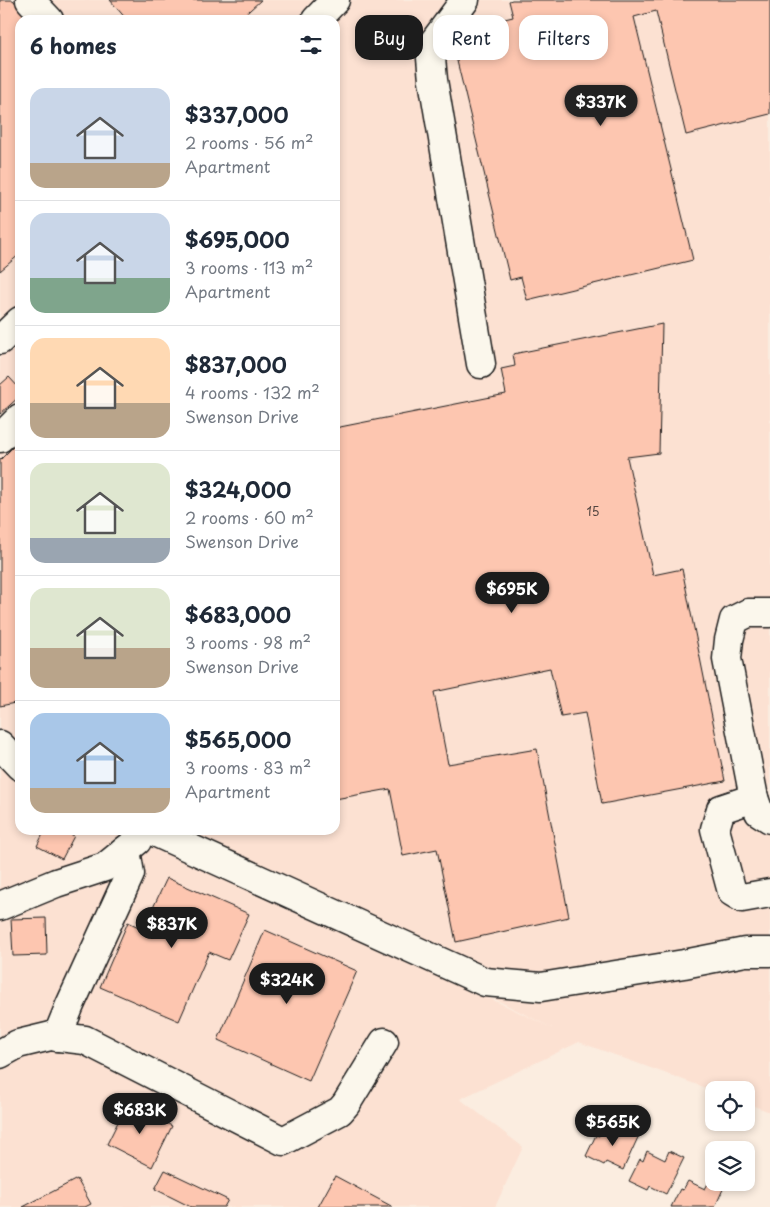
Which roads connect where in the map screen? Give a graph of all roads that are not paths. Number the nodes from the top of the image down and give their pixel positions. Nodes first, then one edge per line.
1 (30, 0) edge
2 (335, 0) edge
3 (465, 0) edge
4 (44, 15) edge
5 (321, 15) edge
6 (15, 326) edge
7 (0, 340) edge
8 (481, 364) dead end
9 (15, 423) edge
10 (0, 438) edge
11 (770, 613) edge
12 (0, 745) edge
13 (15, 761) edge
14 (754, 798) junction
15 (770, 820) edge
16 (144, 835) edge
17 (161, 835) edge
18 (126, 850) junction
19 (770, 892) edge
20 (0, 906) edge
21 (770, 952) edge
22 (57, 1037) junction
23 (384, 1042) dead end
24 (0, 1054) edge

1 - 4 street
2 - 5 street
3 - 8 street
6 - 7 street
9 - 10 street
11 - 14 street
12 - 13 street
14 - 15 street
14 - 19 street
16 - 18 street
17 - 21 street
18 - 20 street
18 - 22 street
22 - 23 street
22 - 24 street

